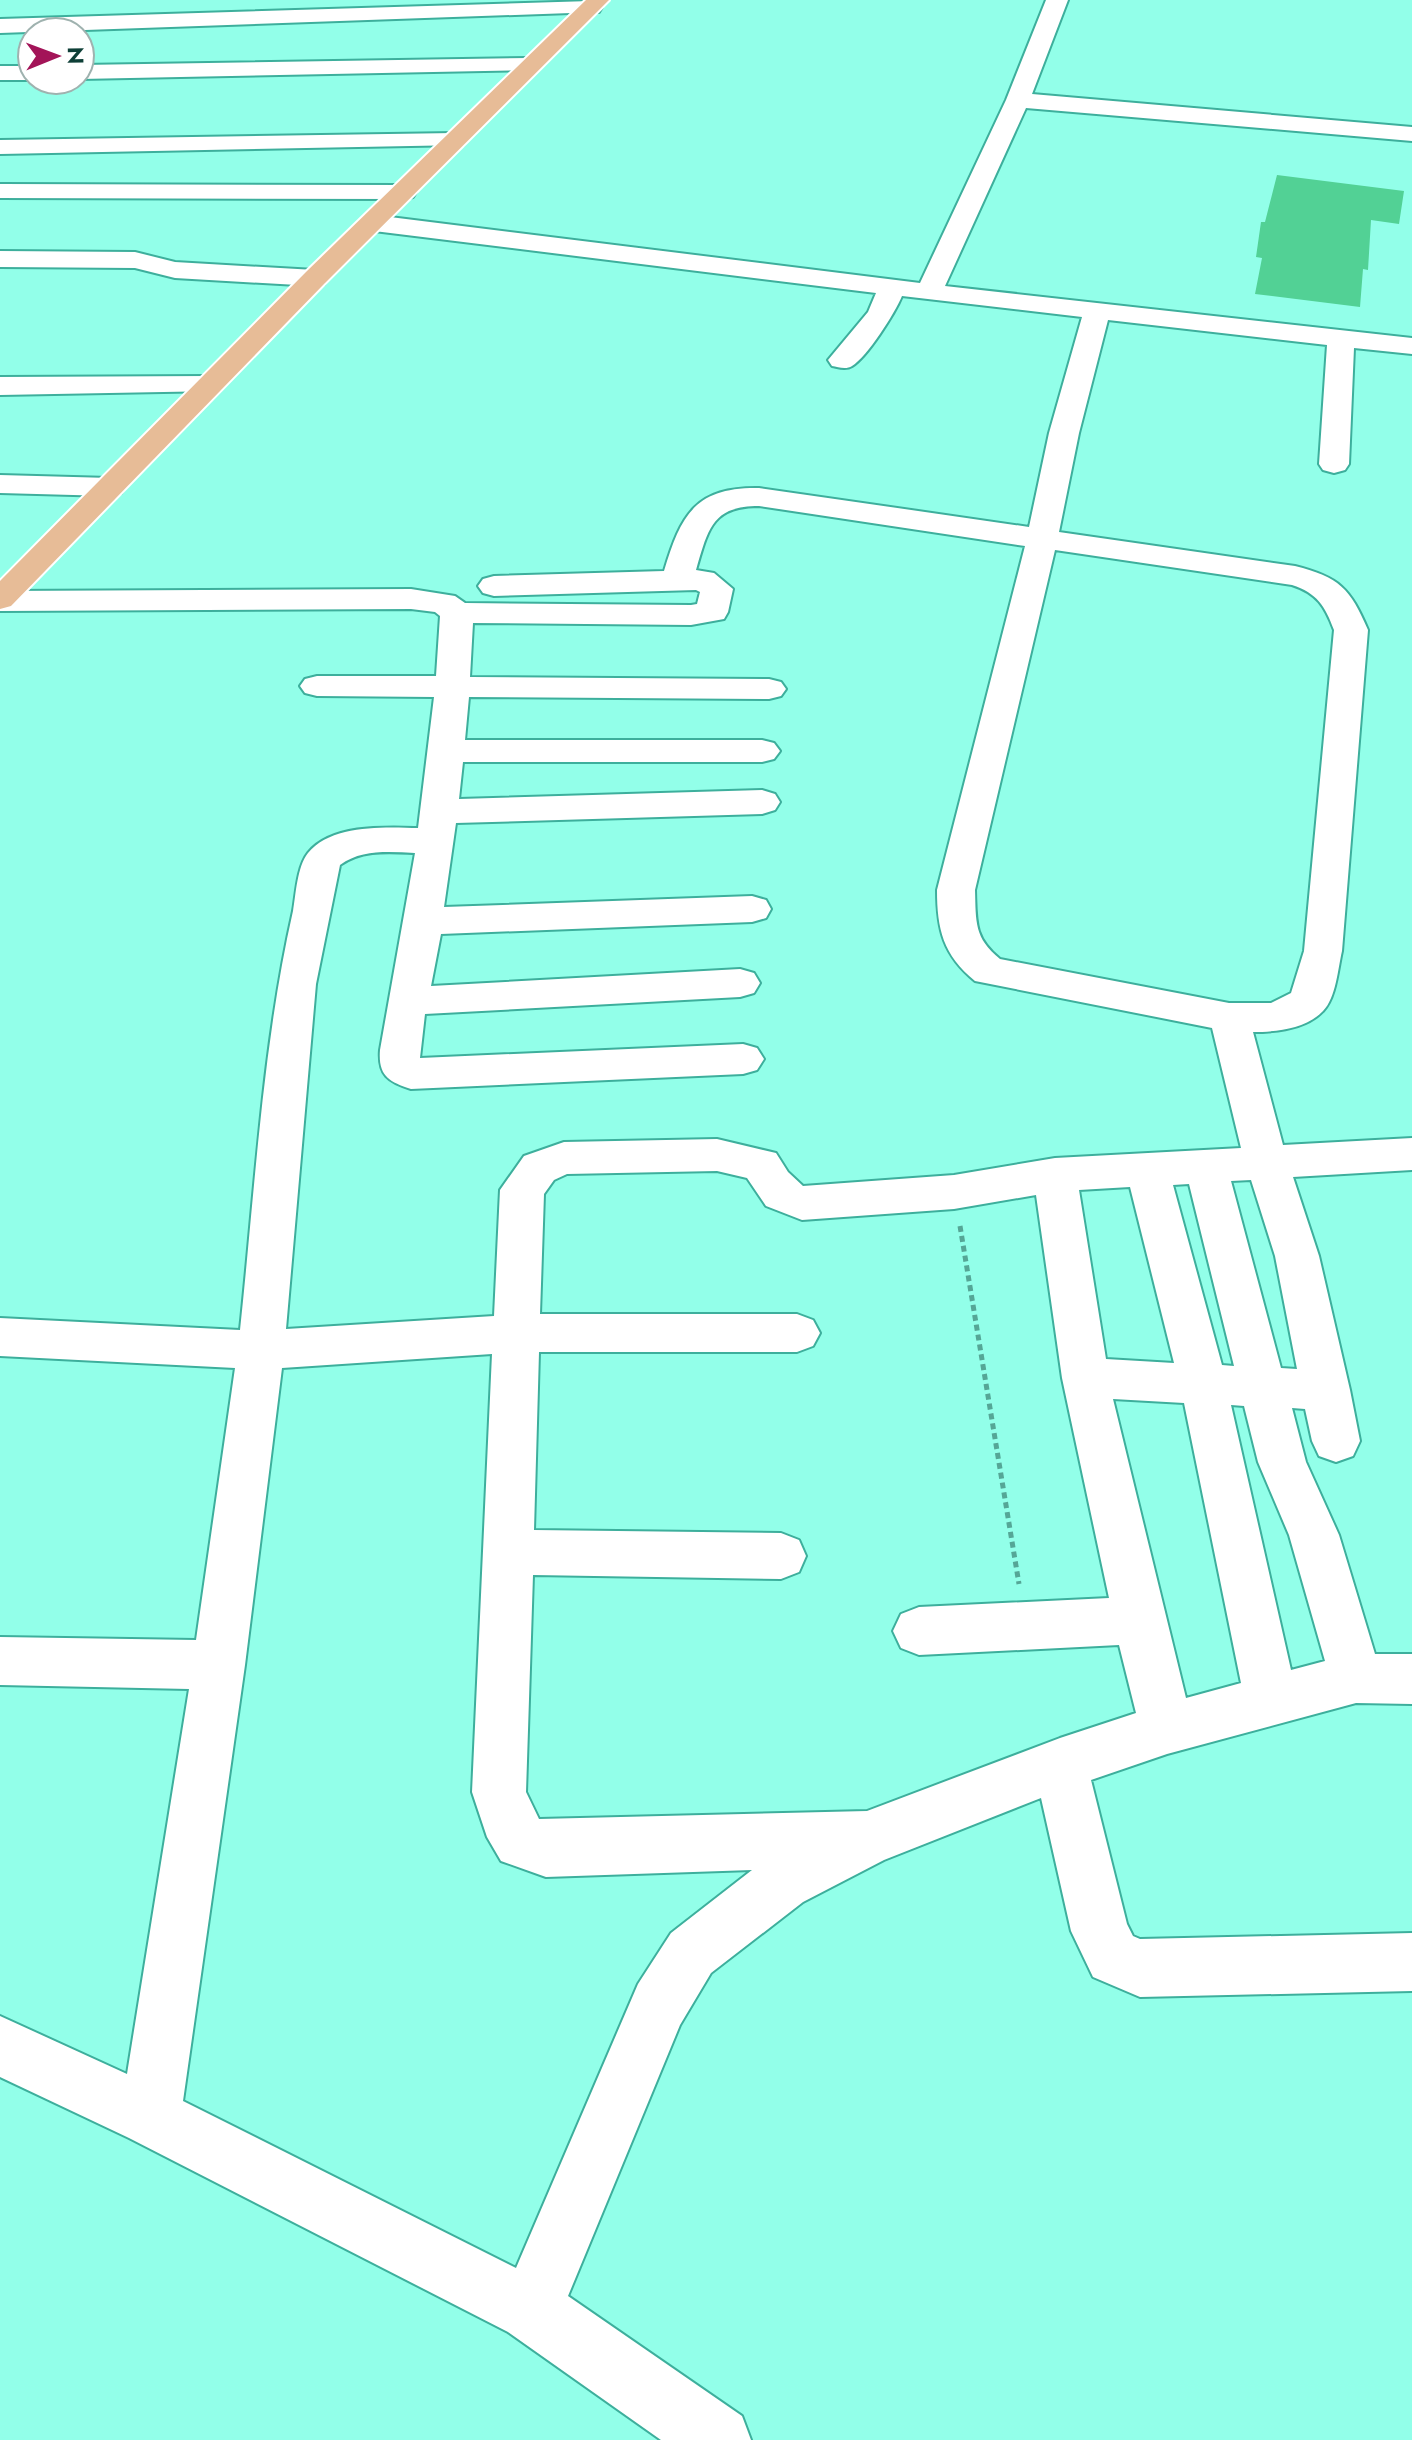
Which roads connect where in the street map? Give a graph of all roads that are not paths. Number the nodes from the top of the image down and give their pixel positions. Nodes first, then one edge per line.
1 (1057, 0) edge
2 (594, 3) edge
3 (96, 26) edge
4 (529, 65) junction
5 (96, 72) edge
6 (1018, 100) junction
7 (1412, 134) edge
8 (455, 140) junction
9 (0, 147) edge
10 (0, 191) edge
11 (404, 192) junction
12 (374, 223) junction
13 (0, 259) edge
14 (315, 278) junction
15 (892, 287) junction
16 (929, 292) junction
17 (1097, 311) junction
18 (1341, 338) junction
19 (1412, 346) edge
20 (842, 360) dead end
21 (208, 385) junction
22 (0, 386) edge
23 (1334, 464) dead end
24 (0, 484) edge
25 (110, 487) junction
26 (1042, 539) junction
27 (678, 580) junction
28 (494, 586) dead end
29 (0, 600) edge
30 (457, 613) junction
31 (317, 686) dead end
32 (454, 686) junction
33 (769, 689) dead end
34 (447, 751) junction
35 (762, 751) dead end
36 (762, 802) dead end
37 (436, 826) junction
38 (752, 909) dead end
39 (423, 921) junction
40 (740, 983) dead end
41 (410, 1001) junction
42 (1229, 1017) junction
43 (743, 1059) dead end
44 (1412, 1154) edge
45 (1267, 1164) junction
46 (1206, 1167) junction
47 (1147, 1170) junction
48 (1055, 1175) junction
49 (519, 1333) junction
50 (797, 1333) dead end
51 (0, 1337) edge
52 (261, 1350) junction
53 (1085, 1378) junction
54 (1203, 1383) junction
55 (1261, 1387) junction
56 (1326, 1390) junction
57 (1336, 1441) dead end
58 (510, 1552) junction
59 (781, 1556) dead end
60 (1139, 1620) junction
61 (919, 1631) dead end
62 (0, 1661) edge
63 (219, 1665) junction
64 (1356, 1678) junction
65 (1412, 1679) edge
66 (1271, 1699) junction
67 (1167, 1728) junction
68 (1060, 1764) junction
69 (867, 1839) junction
70 (1412, 1962) edge
71 (0, 2046) edge
72 (150, 2117) junction
73 (531, 2309) junction
74 (718, 2440) edge

1 - 6 street
2 - 3 street
2 - 4 main road
4 - 5 street
4 - 8 main road
6 - 7 street
6 - 16 street
8 - 9 street
8 - 11 main road
10 - 11 street
11 - 12 main road
12 - 14 main road
12 - 15 street
13 - 14 street
14 - 21 main road
15 - 16 street
15 - 20 street
16 - 17 street
17 - 18 street
17 - 26 street
18 - 19 street
18 - 23 street
21 - 22 street
21 - 25 main road
24 - 25 street
25 - 29 main road
26 - 27 street
26 - 42 street
26 - 42 street
27 - 28 street
27 - 30 street
29 - 30 street
30 - 32 street
31 - 32 street
32 - 33 street
32 - 34 street
34 - 35 street
34 - 37 street
36 - 37 street
37 - 39 street
37 - 52 street
38 - 39 street
39 - 41 street
40 - 41 street
41 - 43 street
42 - 45 street
44 - 45 street
45 - 46 street
45 - 56 street
46 - 47 street
46 - 55 street
47 - 48 street
47 - 54 street
48 - 49 street
48 - 53 street
49 - 50 street
49 - 52 street
49 - 58 street
51 - 52 street
52 - 63 street
53 - 54 street
53 - 60 street
54 - 55 street
54 - 66 street
55 - 56 street
55 - 64 street
56 - 57 street
58 - 59 street
58 - 69 street
60 - 61 street
60 - 67 street
62 - 63 street
63 - 72 street
64 - 65 street
64 - 66 street
66 - 67 street
67 - 68 street
68 - 69 street
68 - 70 street
69 - 73 street
71 - 72 street
72 - 73 street
73 - 74 street

